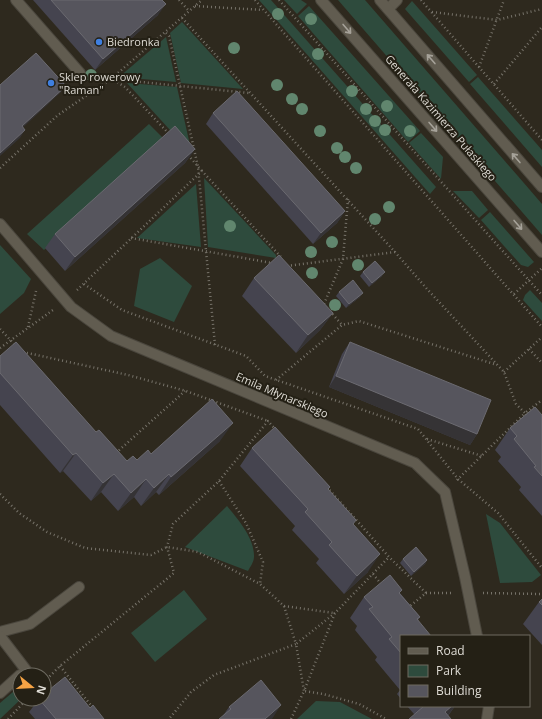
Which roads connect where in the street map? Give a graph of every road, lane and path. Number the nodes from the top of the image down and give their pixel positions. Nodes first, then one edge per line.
1 (16, 0) edge
2 (179, 0) edge
3 (202, 0) edge
4 (255, 0) edge
5 (279, 0) edge
6 (321, 0) edge
7 (380, 0) edge
8 (397, 0) edge
9 (421, 0) edge
10 (504, 0) edge
11 (195, 6) junction
12 (542, 9) edge
13 (264, 10) junction
14 (388, 10) junction
15 (189, 11) junction
16 (431, 12) junction
17 (182, 18) junction
18 (497, 20) junction
19 (542, 27) edge
20 (166, 33) junction
21 (479, 67) junction
22 (80, 73) dead end
23 (111, 79) junction
24 (494, 84) junction
25 (180, 86) junction
26 (249, 92) junction
27 (542, 140) edge
28 (175, 141) edge
29 (184, 151) edge
30 (198, 167) junction
31 (0, 168) edge
32 (202, 171) junction
33 (198, 175) junction
34 (542, 187) edge
35 (348, 200) junction
36 (0, 224) edge
37 (131, 238) junction
38 (207, 252) junction
39 (396, 252) junction
40 (542, 252) edge
41 (343, 259) junction
42 (274, 264) edge
43 (282, 265) edge
44 (289, 266) junction
45 (542, 268) edge
46 (40, 271) junction
47 (294, 272) edge
48 (529, 281) junction
49 (514, 294) junction
50 (542, 295) edge
51 (319, 299) edge
52 (65, 301) junction
53 (324, 304) junction
54 (342, 325) junction
55 (542, 327) edge
56 (28, 328) junction
57 (0, 329) edge
58 (542, 337) edge
59 (10, 341) junction
60 (215, 345) dead end
61 (0, 348) edge
62 (529, 349) junction
63 (20, 352) junction
64 (26, 358) edge
65 (542, 363) edge
66 (497, 366) junction
67 (504, 372) junction
68 (276, 380) dead end
69 (186, 391) junction
70 (542, 400) edge
71 (525, 414) junction
72 (529, 419) edge
73 (268, 421) junction
74 (278, 433) edge
75 (427, 439) dead end
76 (113, 456) edge
77 (482, 456) junction
78 (219, 481) junction
79 (326, 486) edge
80 (445, 492) junction
81 (0, 494) edge
82 (167, 547) junction
83 (389, 557) junction
84 (373, 574) junction
85 (260, 584) junction
86 (78, 587) dead end
87 (387, 590) edge
88 (284, 606) junction
89 (405, 611) edge
90 (335, 613) junction
91 (0, 632) edge
92 (477, 635) edge
93 (0, 636) edge
94 (296, 644) junction
95 (60, 666) junction
96 (18, 667) edge
97 (52, 674) edge
98 (12, 683) edge
99 (304, 691) junction
100 (0, 693) edge
101 (19, 707) edge
102 (489, 707) edge
103 (97, 713) edge
104 (8, 719) edge
105 (169, 719) edge
106 (291, 719) edge
107 (386, 719) edge
108 (488, 719) edge

1 - 22 street
2 - 15 path
3 - 11 path
4 - 13 path
5 - 48 path
6 -> 40 street, Generała Kazimierza Pułaskiego
7 - 14 street
8 - 14 street
9 - 16 path
10 - 18 path
11 - 13 path
11 - 15 path
12 - 18 path
13 - 49 path
34 -> 14 street
15 - 17 path
16 - 18 path
16 - 21 path
17 - 20 path
17 - 26 path
18 - 21 path
19 - 24 path
20 - 23 path
20 - 25 path
21 - 24 path
23 - 25 path
23 - 28 path
23 - 31 path
24 - 27 path
25 - 26 path
25 - 30 path
26 - 35 path
29 - 30 path
30 - 32 path
30 - 33 path
32 - 33 path
32 - 44 path
33 - 37 path
33 - 38 path
35 - 39 path
35 - 41 path
36 - 46 street, Emila Młynarskiego
37 - 38 path
37 - 52 path
38 - 42 path
38 - 60 path
39 - 41 path
39 - 66 path
41 - 44 path
41 - 53 path
43 - 44 path
44 - 47 path
45 - 48 path
46 - 52 street, Emila Młynarskiego
46 - 56 path
48 - 49 path
48 - 50 path
49 - 55 path
51 - 53 path
52 - 56 path
52 - 80 street, Emila Młynarskiego
53 - 54 path
54 - 66 path
54 - 68 path
56 - 59 path
57 - 59 path
58 - 62 path
59 - 61 path
59 - 63 path
62 - 65 path
62 - 67 path
63 - 64 path
63 - 69 path
66 - 67 path
67 - 71 path
69 - 73 path
69 - 76 path
70 - 71 path
71 - 72 path
71 - 77 path
73 - 74 path
73 - 78 path
75 - 77 path
77 - 80 path
78 - 82 path
78 - 85 path
79 - 83 path
80 - 92 street
81 - 82 path
82 - 85 path
82 - 95 path
83 - 84 path
83 - 89 path
84 - 87 path
84 - 90 path
85 - 88 path
86 - 91 street
88 - 90 path
88 - 94 path
90 - 94 path
90 - 99 path
93 - 96 street
94 - 99 path
94 - 105 path
95 - 97 path
95 - 103 path
98 - 100 street
99 - 106 path
99 - 107 path
101 - 104 path
102 - 108 street

